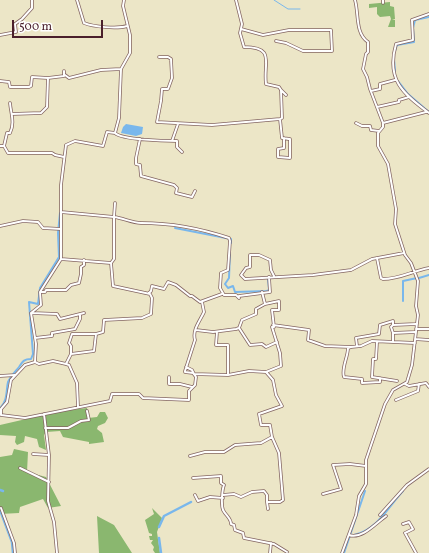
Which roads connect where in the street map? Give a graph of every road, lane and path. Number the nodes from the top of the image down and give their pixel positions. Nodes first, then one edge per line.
1 (32, 0) edge
2 (77, 0) edge
3 (124, 0) edge
4 (236, 0) edge
5 (354, 0) edge
6 (429, 14) edge
7 (128, 26) junction
8 (241, 29) junction
9 (0, 35) edge
10 (276, 41) dead end
11 (159, 57) dead end
12 (121, 69) junction
13 (64, 71) dead end
14 (65, 75) junction
15 (48, 78) junction
16 (395, 80) junction
17 (0, 81) edge
18 (281, 90) junction
19 (371, 91) junction
20 (286, 95) dead end
21 (409, 98) junction
22 (10, 103) dead end
23 (378, 107) junction
24 (428, 113) edge
25 (12, 114) junction
26 (280, 119) junction
27 (356, 123) dead end
28 (383, 123) junction
29 (178, 124) junction
30 (379, 131) junction
31 (115, 133) junction
32 (284, 138) junction
33 (140, 139) junction
34 (172, 141) junction
35 (0, 146) edge
36 (4, 146) junction
37 (182, 152) dead end
38 (64, 157) junction
39 (195, 190) dead end
40 (115, 203) dead end
41 (61, 212) junction
42 (114, 216) junction
43 (0, 226) edge
44 (59, 229) junction
45 (404, 253) junction
46 (377, 258) junction
47 (61, 259) junction
48 (84, 260) junction
49 (112, 263) junction
50 (429, 268) edge
51 (415, 271) junction
52 (274, 276) junction
53 (269, 278) junction
54 (40, 292) junction
55 (262, 292) junction
56 (149, 293) junction
57 (222, 293) junction
58 (202, 302) junction
59 (265, 304) junction
60 (84, 313) dead end
61 (31, 314) junction
62 (80, 314) junction
63 (416, 324) junction
64 (273, 325) junction
65 (393, 325) junction
66 (239, 328) junction
67 (416, 329) junction
68 (429, 329) edge
69 (196, 330) junction
70 (217, 332) junction
71 (415, 332) junction
72 (393, 333) junction
73 (96, 334) junction
74 (366, 337) junction
75 (35, 338) junction
76 (415, 339) junction
77 (429, 340) edge
78 (393, 341) junction
79 (277, 342) junction
80 (367, 342) junction
81 (377, 342) junction
82 (415, 343) junction
83 (357, 346) junction
84 (351, 347) junction
85 (71, 354) junction
86 (35, 362) junction
87 (66, 364) junction
88 (186, 367) junction
89 (266, 372) junction
90 (14, 374) junction
91 (194, 374) junction
92 (228, 374) junction
93 (0, 376) edge
94 (169, 377) dead end
95 (380, 378) junction
96 (397, 381) dead end
97 (419, 384) junction
98 (406, 385) junction
99 (192, 387) junction
100 (429, 387) edge
101 (396, 400) dead end
102 (78, 407) junction
103 (1, 408) edge
104 (86, 411) dead end
105 (44, 414) junction
106 (45, 428) junction
107 (272, 437) junction
108 (33, 454) dead end
109 (49, 455) junction
110 (190, 456) dead end
111 (366, 466) junction
112 (20, 468) dead end
113 (429, 469) edge
114 (193, 478) dead end
115 (48, 482) junction
116 (323, 494) dead end
117 (195, 495) dead end
118 (223, 497) junction
119 (267, 502) junction
120 (1, 508) dead end
121 (268, 508) dead end
122 (380, 515) dead end
123 (386, 516) dead end
124 (403, 524) dead end
125 (349, 535) junction
126 (271, 543) junction
127 (287, 552) dead end
128 (15, 553) edge
129 (57, 553) edge
130 (270, 553) edge
131 (342, 553) edge
132 (416, 553) edge

1 - 9 street
2 - 7 street
3 - 7 street
4 - 8 street
5 - 19 street
6 - 16 street
7 - 12 street
8 - 10 street
8 - 18 street
11 - 29 street
12 - 14 street
12 - 31 street
13 - 14 street
14 - 15 street
15 - 17 street
15 - 25 street
16 - 19 street
16 - 21 street
18 - 20 street
18 - 26 street
19 - 23 street
21 - 23 street
21 - 24 street
22 - 25 street
23 - 28 street
24 - 28 street
25 - 36 street
26 - 29 street
26 - 32 street
27 - 30 street
28 - 30 street
29 - 34 street
30 - 45 street
31 - 33 street
31 - 38 street
32 - 32 street
33 - 34 street
33 - 39 street
34 - 37 street
35 - 36 street
36 - 38 street
38 - 41 street
40 - 42 street
41 - 42 street
41 - 44 street
42 - 49 street
42 - 57 street
43 - 44 street
44 - 47 street
45 - 46 street
45 - 51 street
46 - 51 street
46 - 52 street
47 - 48 street
47 - 54 street
48 - 49 street
48 - 54 street
49 - 56 street
50 - 51 street
51 - 63 street
52 - 53 street
52 - 53 street
53 - 55 street
54 - 61 street
55 - 57 street
55 - 59 street
56 - 58 street
56 - 73 street
57 - 58 street
58 - 69 street
59 - 64 street
59 - 66 street
60 - 62 street
61 - 62 street
61 - 75 street
62 - 75 street
63 - 65 street
63 - 67 street
64 - 79 street
64 - 84 street
65 - 72 street
65 - 74 street
66 - 70 street
66 - 79 street
67 - 68 street
67 - 71 street
69 - 70 street
69 - 88 street
70 - 92 street
71 - 72 street
71 - 76 street
72 - 78 street
73 - 85 street
73 - 85 street
74 - 80 street
74 - 83 street
75 - 86 street
76 - 77 street
76 - 82 street
78 - 81 street
78 - 82 street
79 - 89 street
80 - 81 street
80 - 83 street
81 - 95 street
82 - 98 street
83 - 84 street
84 - 95 street
85 - 87 street
86 - 87 street
86 - 90 street
87 - 102 street
88 - 91 street
88 - 91 street
89 - 92 street
89 - 107 street
90 - 93 street
90 - 103 street
91 - 92 street
91 - 99 street
94 - 99 street
95 - 96 street
97 - 98 street
97 - 100 street
97 - 101 street
98 - 111 street
99 - 102 street
102 - 105 street
103 - 105 street
104 - 106 street
105 - 106 street
106 - 109 street
107 - 110 street
107 - 119 street
108 - 109 street
109 - 115 street
111 - 116 street
111 - 125 street
112 - 115 street
113 - 122 street
114 - 118 street
115 - 129 street
117 - 118 street
118 - 119 street
118 - 126 street
119 - 121 street
120 - 128 street
123 - 125 street
124 - 132 street
125 - 131 street
126 - 127 street
126 - 130 street

